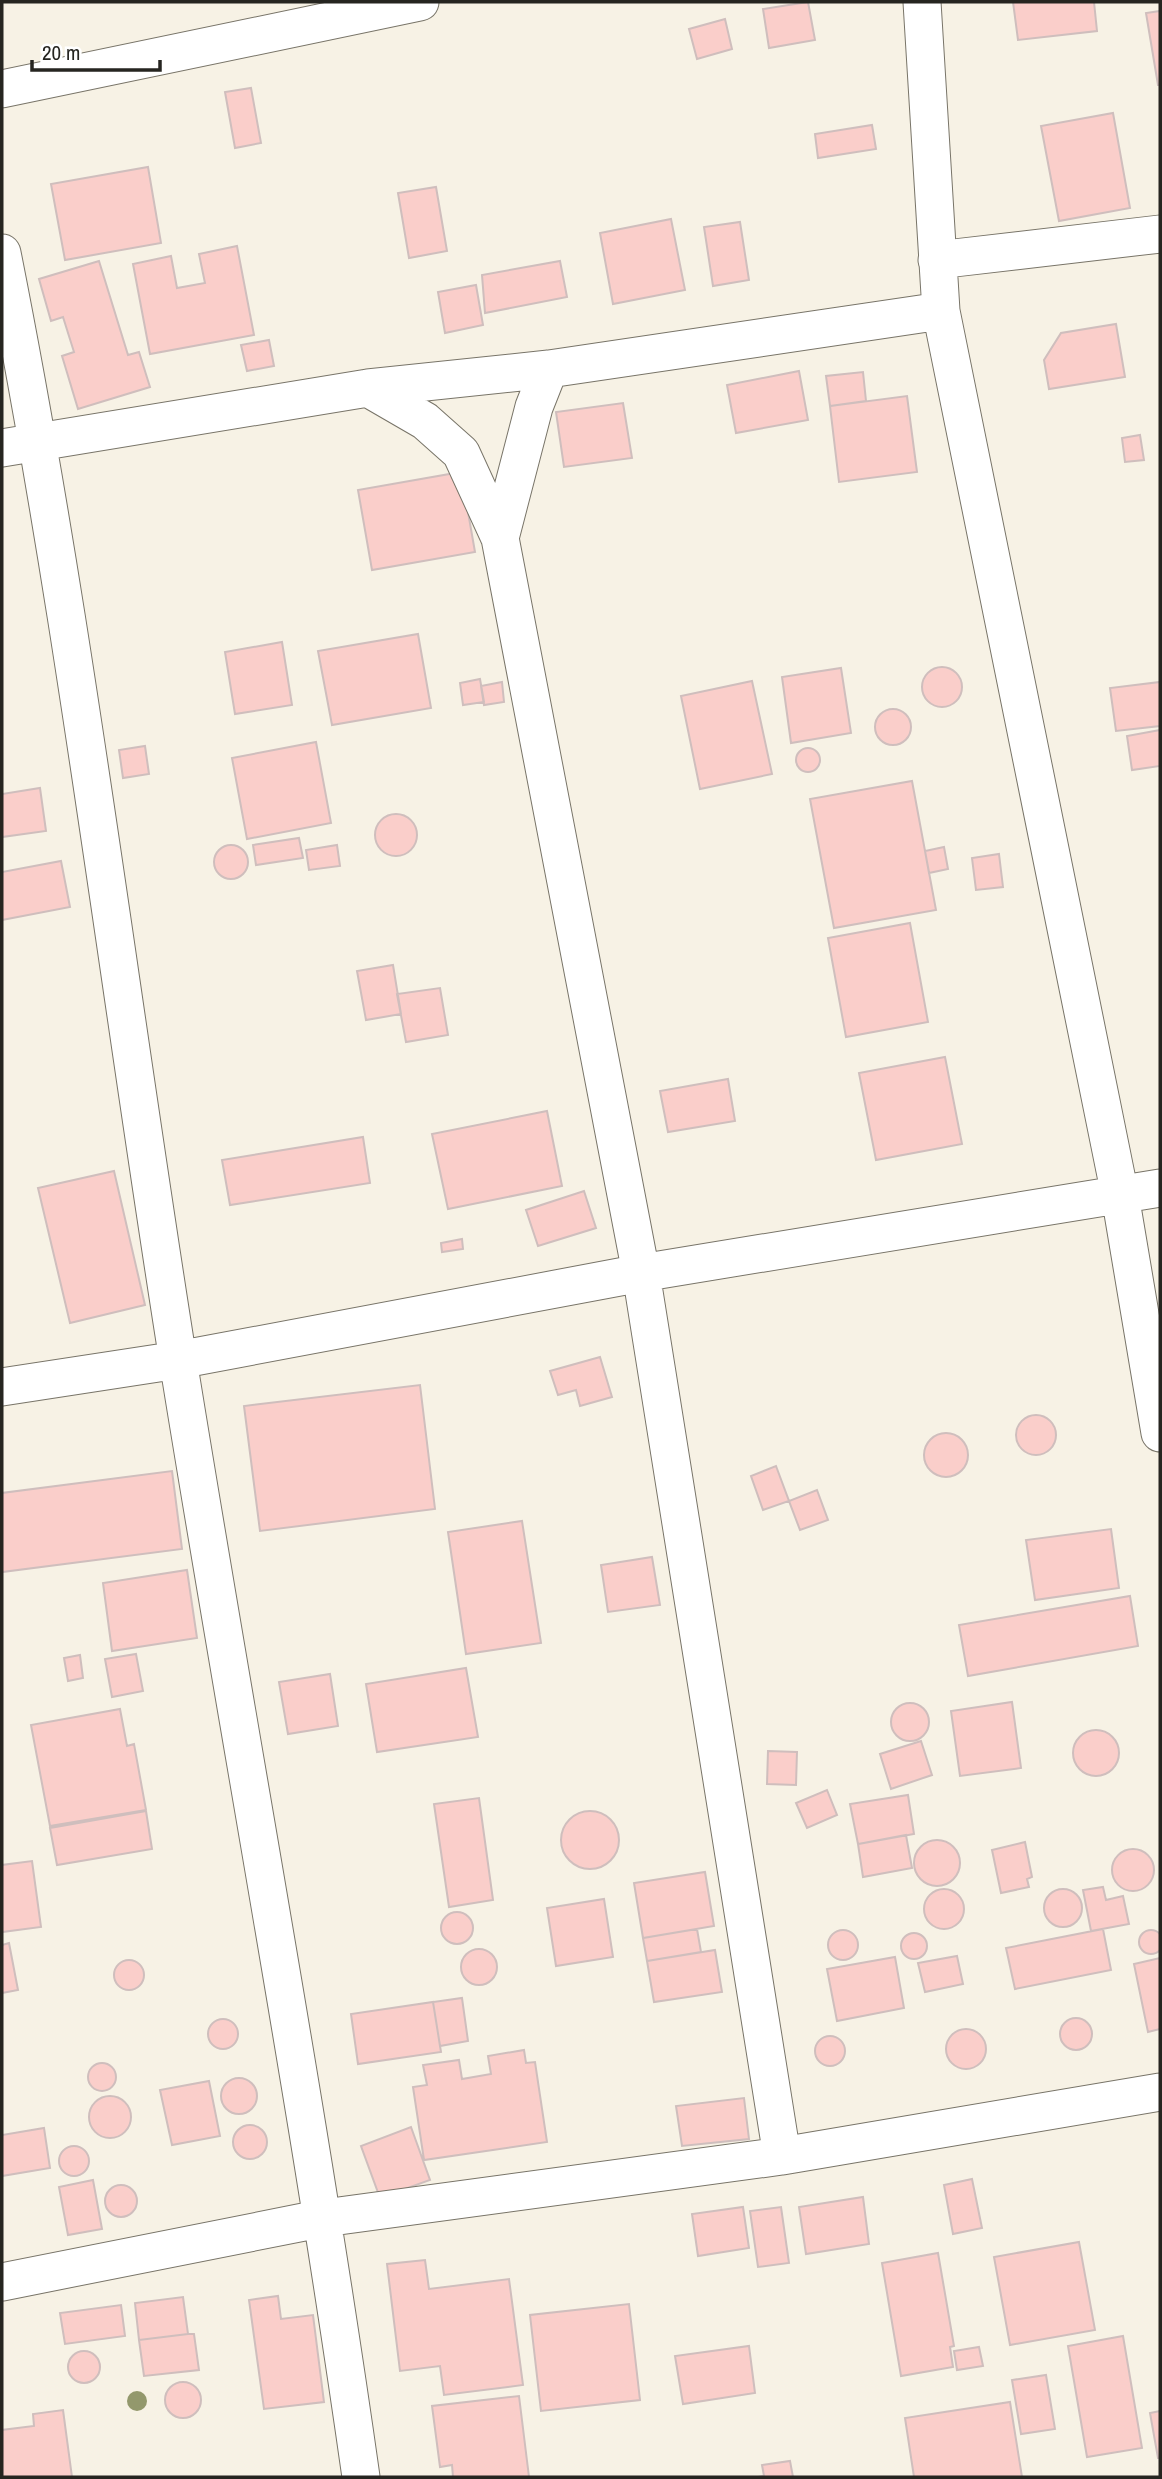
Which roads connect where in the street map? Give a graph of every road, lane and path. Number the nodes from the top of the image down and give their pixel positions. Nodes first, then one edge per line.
1 (420, 2) edge
2 (922, 2) edge
3 (2, 89) edge
4 (1160, 234) edge
5 (2, 254) edge
6 (937, 260) junction
7 (941, 311) junction
8 (549, 369) junction
9 (368, 388) junction
10 (39, 441) junction
11 (2, 448) edge
12 (500, 538) junction
13 (1160, 1188) edge
14 (1120, 1195) junction
15 (640, 1273) junction
16 (178, 1360) junction
17 (2, 1387) edge
18 (1160, 1433) edge
19 (1160, 2092) edge
20 (782, 2156) junction
21 (324, 2218) junction
22 (2, 2282) edge
23 (361, 2477) edge

1 - 3 street
2 - 6 street
4 - 6 street
5 - 10 street
6 - 7 street
7 - 8 street
7 - 14 street
8 - 9 street
8 - 12 street
9 - 10 street
9 - 12 street
10 - 11 street
10 - 16 street
12 - 15 street
13 - 14 street
14 - 15 street
14 - 18 street
15 - 16 street
15 - 20 street
16 - 17 street
16 - 21 street
19 - 20 street
20 - 21 street
21 - 22 street
21 - 23 street

